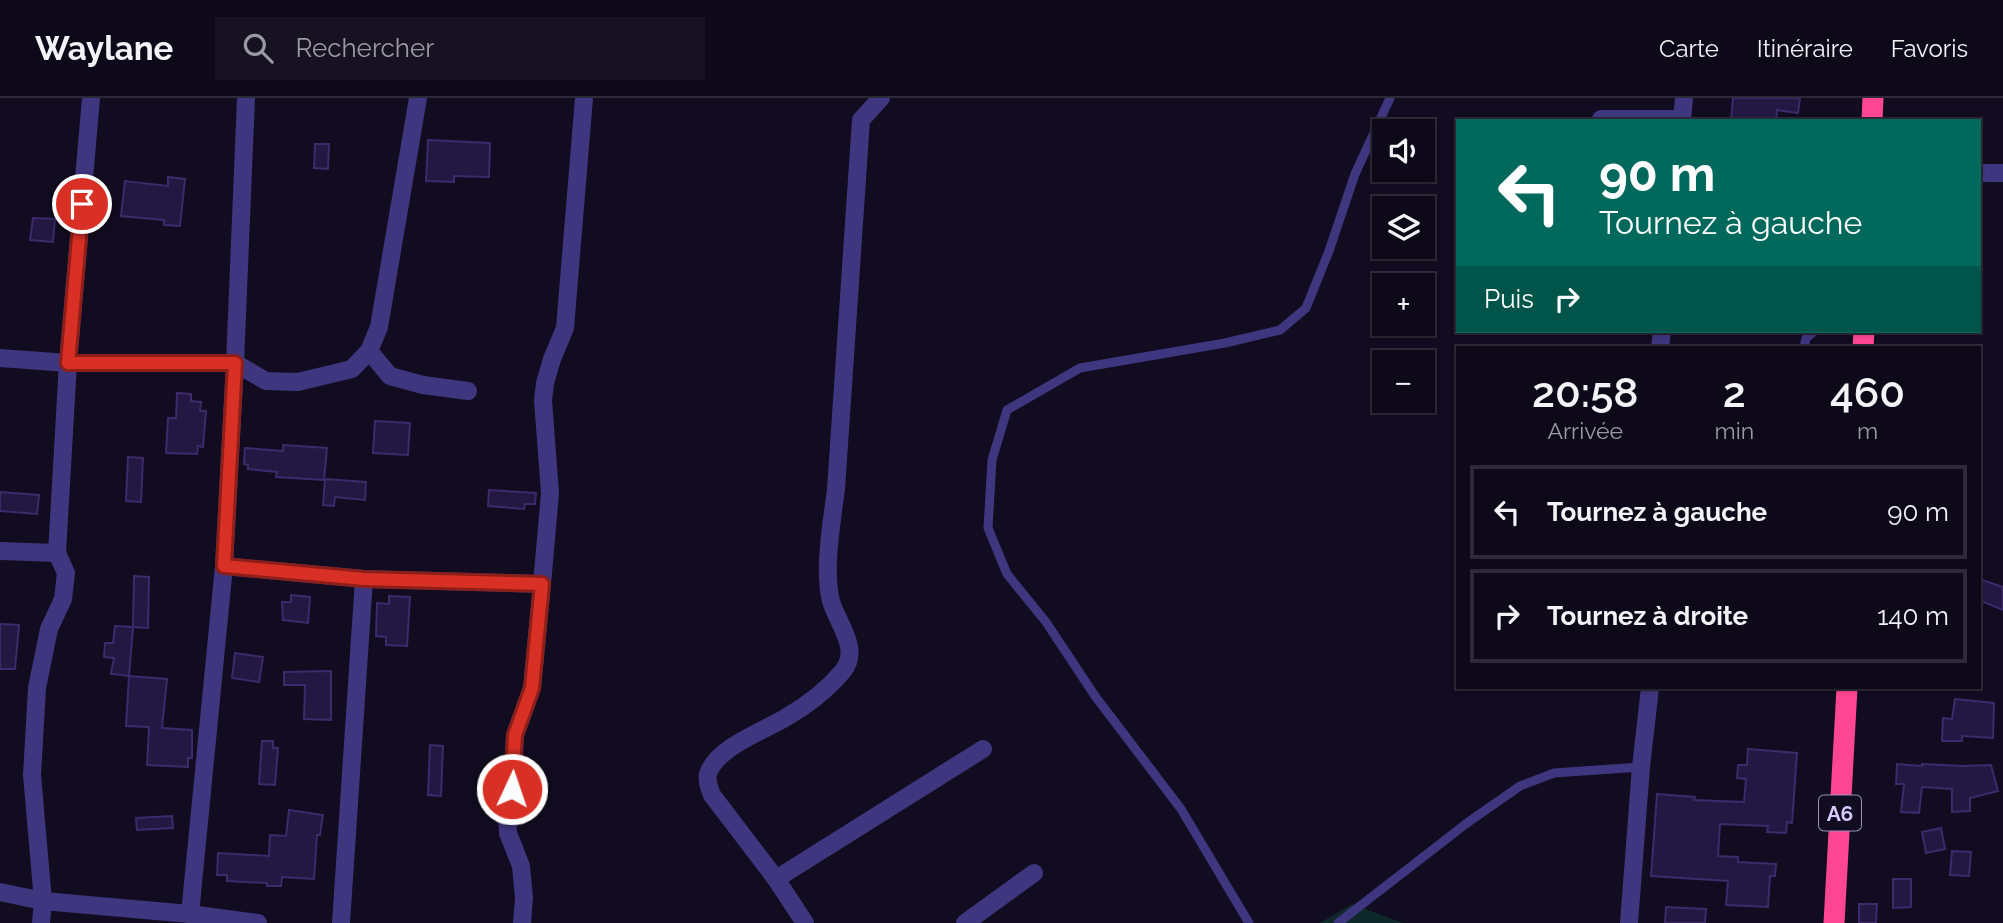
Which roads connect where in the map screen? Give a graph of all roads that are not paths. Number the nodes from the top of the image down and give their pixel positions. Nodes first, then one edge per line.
1 (91, 98) edge
2 (246, 98) edge
3 (418, 98) edge
4 (584, 98) edge
5 (881, 98) edge
6 (1390, 98) edge
7 (1684, 98) edge
8 (1873, 98) edge
9 (1682, 119) edge
10 (1872, 119) edge
11 (1981, 173) edge
12 (2003, 173) edge
13 (369, 351) junction
14 (0, 358) edge
15 (68, 363) junction
16 (235, 363) junction
17 (468, 391) dead end
18 (0, 551) edge
19 (57, 553) junction
20 (224, 566) junction
21 (364, 579) junction
22 (542, 584) junction
23 (1650, 689) edge
24 (1847, 689) edge
25 (983, 749) dead end
26 (1641, 767) junction
27 (1034, 873) dead end
28 (776, 879) junction
29 (0, 892) edge
30 (43, 901) junction
31 (190, 914) junction
32 (41, 923) edge
33 (258, 923) edge
34 (341, 923) edge
35 (522, 923) edge
36 (805, 923) edge
37 (965, 923) edge
38 (1249, 923) edge
39 (1338, 923) edge
40 (1629, 923) edge
41 (1834, 923) edge

1 - 15 street
2 - 16 street
3 - 13 street
4 - 22 street
5 - 28 street
6 - 38 lane
7 - 9 street
8 - 10 highway
11 - 12 street
13 - 16 street
13 - 17 street
14 - 15 street
15 - 16 street
15 - 19 street
16 - 20 street
18 - 19 street
19 - 30 street
20 - 21 street
20 - 31 street
21 - 22 street
21 - 34 street
22 - 35 street
23 - 26 street
24 - 41 highway, A6
25 - 28 street
26 - 39 lane
26 - 40 street
27 - 37 street
28 - 36 street
29 - 30 street
30 - 31 street
30 - 32 street
31 - 33 street

